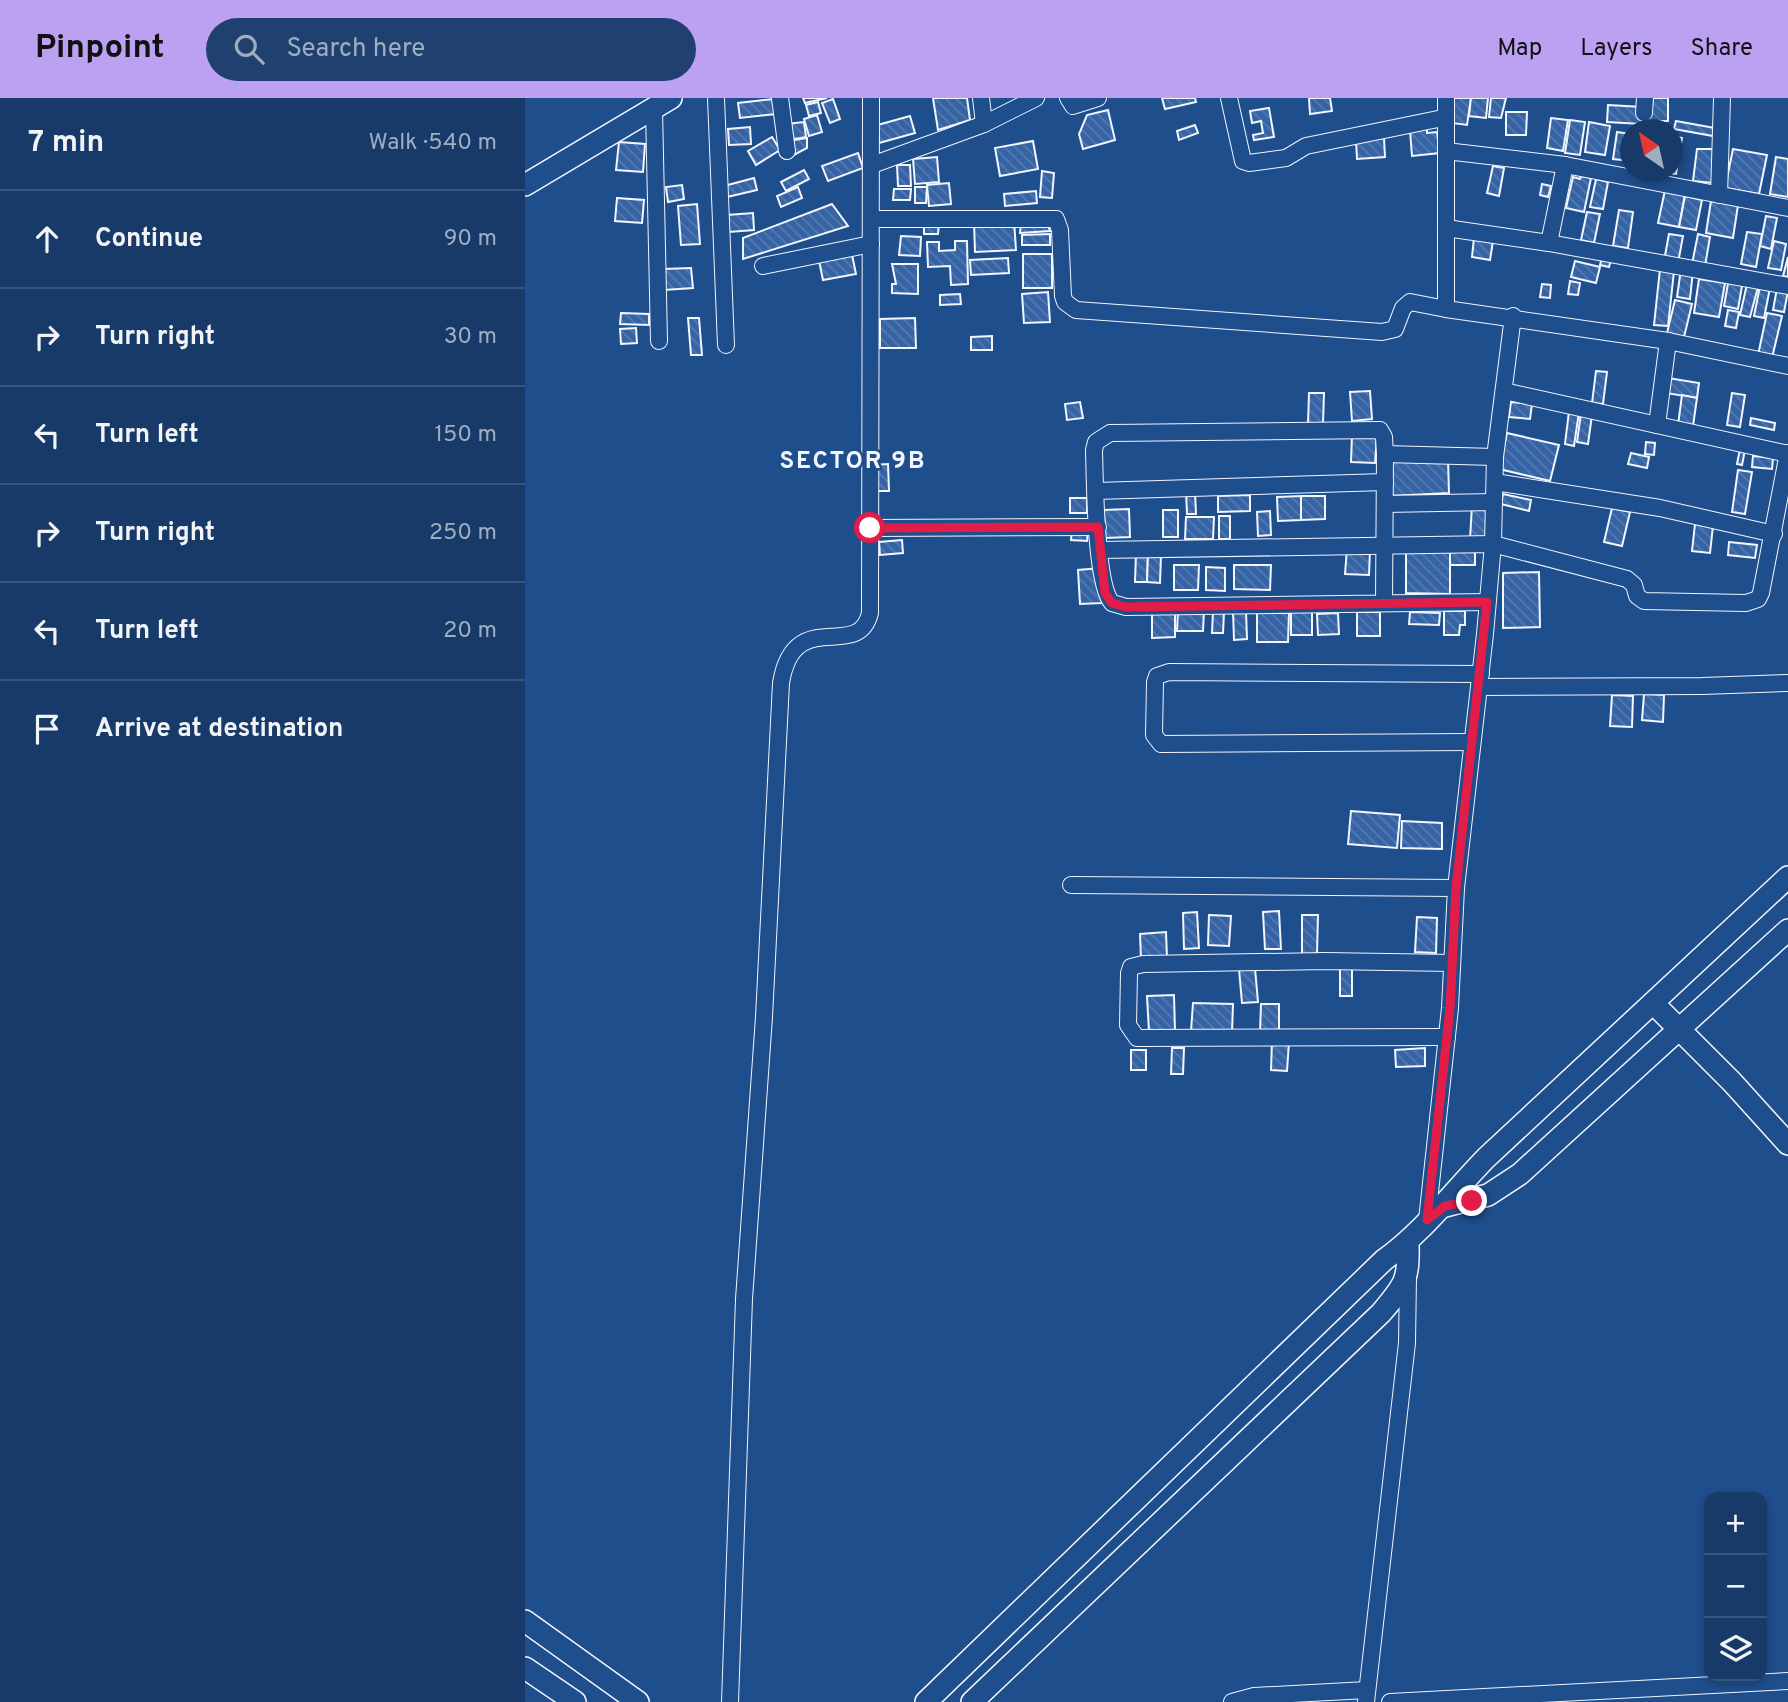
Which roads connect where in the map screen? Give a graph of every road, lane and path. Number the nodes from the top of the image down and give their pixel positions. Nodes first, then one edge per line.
1 (716, 98) edge
2 (780, 98) edge
3 (871, 98) edge
4 (981, 98) edge
5 (1036, 98) edge
6 (1068, 98) edge
7 (1098, 98) edge
8 (1229, 98) edge
9 (1446, 98) edge
10 (1722, 98) edge
11 (663, 103) edge
12 (1443, 118) junction
13 (984, 124) junction
14 (1446, 150) junction
15 (787, 151) dead end
16 (872, 165) junction
17 (1565, 165) junction
18 (525, 185) edge
19 (1719, 195) junction
20 (1788, 208) edge
21 (871, 219) junction
22 (1446, 228) junction
23 (1549, 243) junction
24 (871, 244) junction
25 (763, 266) dead end
26 (1788, 286) edge
27 (1446, 309) junction
28 (1513, 316) junction
29 (659, 341) dead end
30 (1668, 341) junction
31 (726, 345) dead end
32 (1788, 366) edge
33 (1504, 391) junction
34 (1657, 425) junction
35 (1788, 453) edge
36 (1385, 454) junction
37 (1495, 457) junction
38 (1385, 482) junction
39 (1495, 482) junction
40 (1096, 491) junction
41 (1494, 502) junction
42 (1385, 503) junction
43 (1098, 527) junction
44 (870, 528) junction
45 (1774, 534) junction
46 (1493, 544) junction
47 (1385, 545) junction
48 (1100, 550) junction
49 (1487, 602) junction
50 (1384, 603) junction
51 (1480, 681) junction
52 (1788, 682) edge
53 (1472, 742) junction
54 (1788, 877) edge
55 (1071, 885) dead end
56 (1456, 888) junction
57 (1788, 930) edge
58 (1453, 963) junction
59 (1653, 1003) junction
60 (1680, 1029) junction
61 (1447, 1037) junction
62 (1788, 1144) edge
63 (1445, 1206) junction
64 (1427, 1220) junction
65 (1408, 1242) junction
66 (1408, 1274) junction
67 (525, 1621) edge
68 (525, 1668) edge
69 (1788, 1681) edge
70 (1366, 1696) edge
71 (1540, 1698) edge
72 (575, 1702) edge
73 (638, 1702) edge
74 (730, 1702) edge
75 (926, 1702) edge
76 (972, 1702) edge
77 (1232, 1702) edge
78 (1389, 1702) edge

1 - 31 street
2 - 15 street
3 - 16 street
4 - 13 street
5 - 13 street
6 - 7 street
8 - 12 street
9 - 12 street
10 - 19 street
11 - 18 street
11 - 29 street
12 - 14 street
13 - 16 street
14 - 17 street
14 - 22 street
16 - 21 street
17 - 19 street
17 - 23 street
19 - 20 street
21 - 24 street
21 - 27 street
22 - 23 street
22 - 27 street
23 - 26 street
24 - 25 street
24 - 44 street
27 - 28 street
28 - 30 street
28 - 33 street
30 - 32 street
30 - 34 street
33 - 34 street
33 - 37 street
34 - 35 street
35 - 45 street
36 - 37 street
36 - 38 street
36 - 40 street
37 - 39 street
38 - 40 street
38 - 42 street
39 - 41 street
39 - 45 street
40 - 43 street
41 - 42 street
41 - 46 street
42 - 47 street
43 - 44 street
43 - 48 street
44 - 74 street
45 - 46 street
46 - 47 street
46 - 49 street
47 - 48 street
47 - 50 street
48 - 50 street
49 - 50 street
49 - 51 street
51 - 52 street
51 - 53 street
51 - 53 street
53 - 56 street
54 - 59 street
55 - 56 street
56 - 58 street
57 - 60 street
58 - 61 street
58 - 61 street
59 - 60 street
59 - 63 street
60 - 62 street
60 - 63 street
61 - 64 street
63 - 64 street
64 - 65 street
65 - 66 street
65 - 75 street
66 - 70 street
66 - 76 street
67 - 73 street
68 - 72 street
69 - 71 street
70 - 77 street
71 - 78 street

